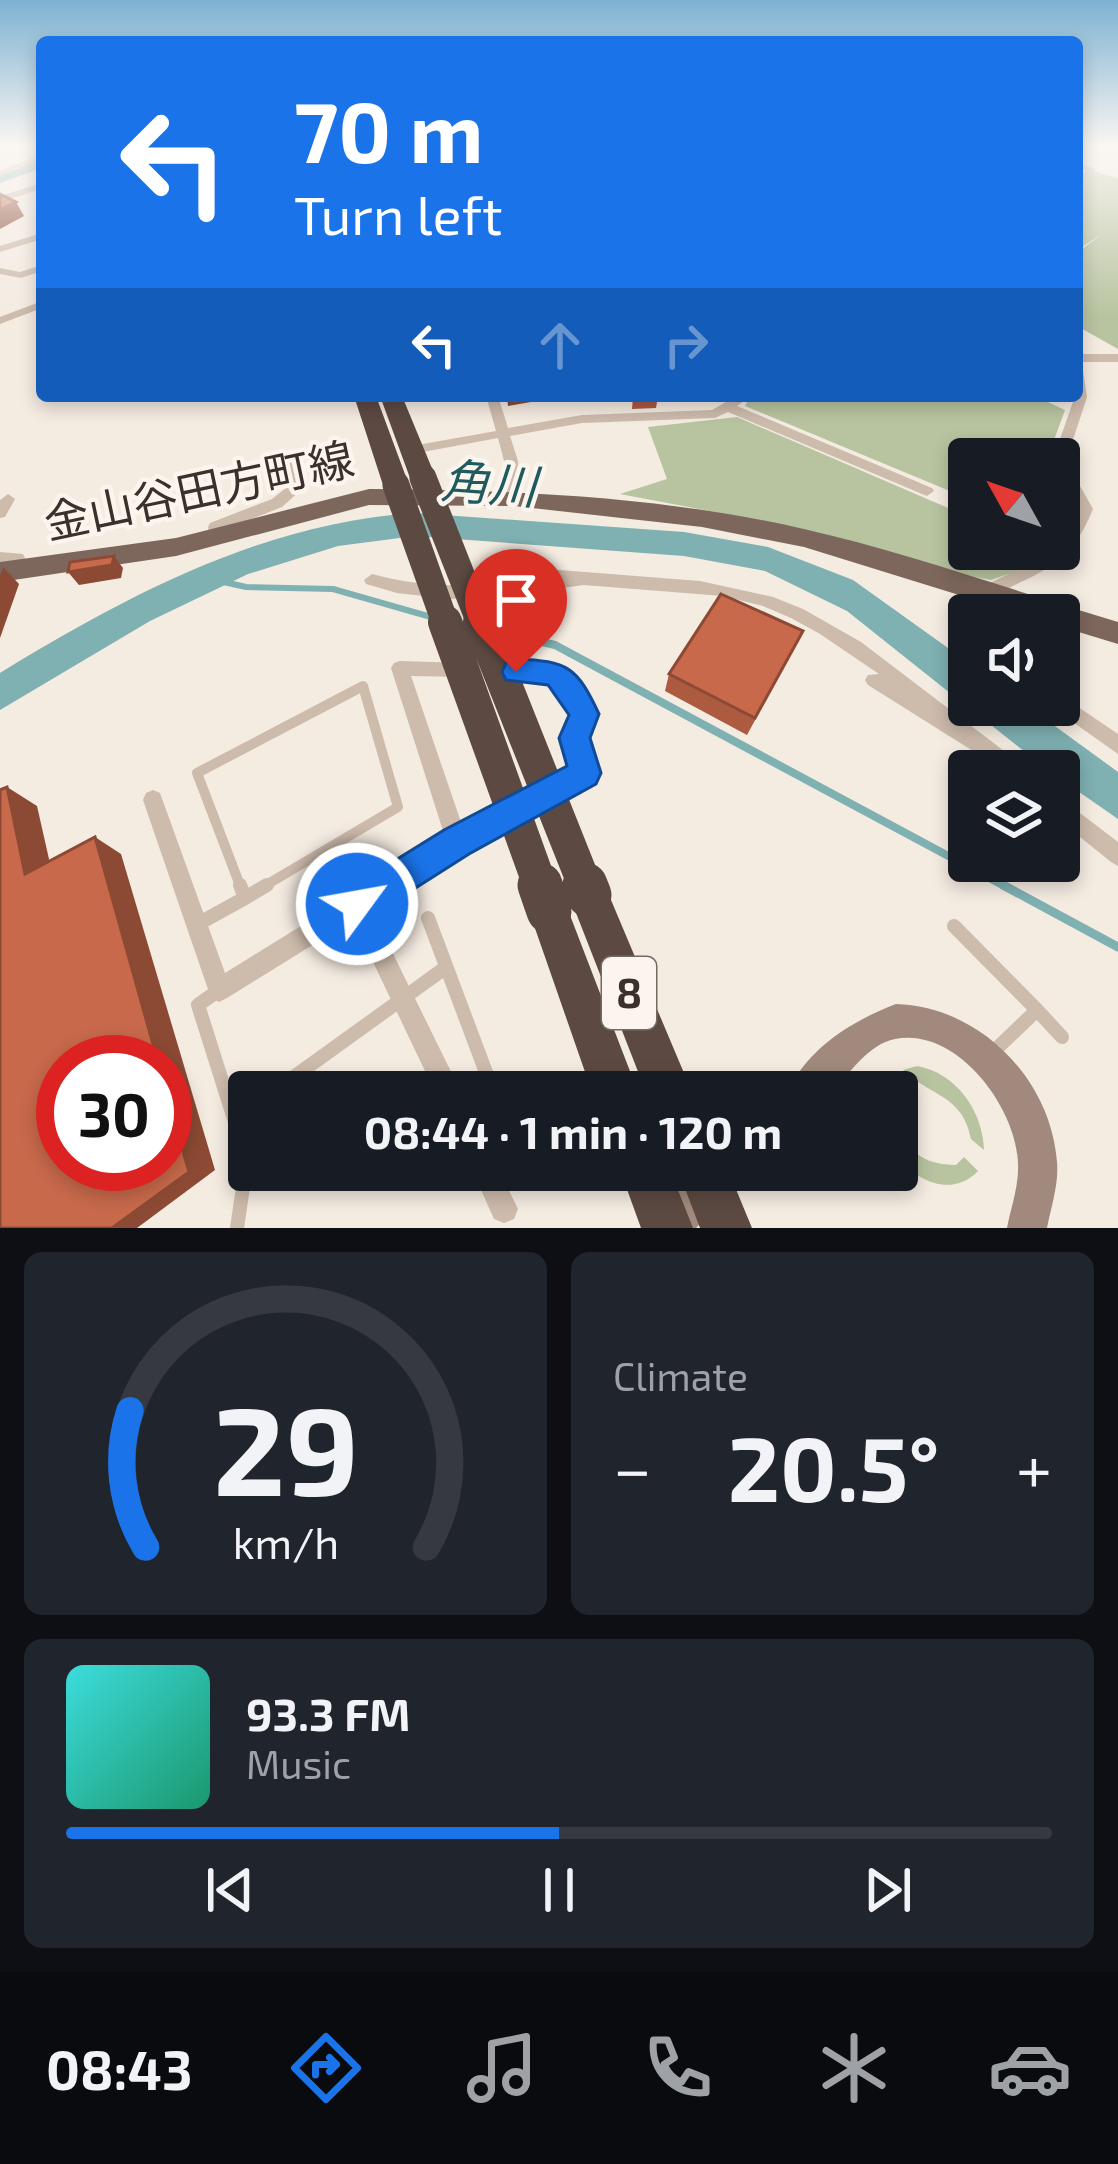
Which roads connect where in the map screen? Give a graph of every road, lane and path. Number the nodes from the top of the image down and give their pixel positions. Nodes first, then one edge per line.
1 (36, 238) edge
2 (0, 249) edge
3 (36, 270) edge
4 (0, 271) edge
5 (36, 306) edge
6 (0, 321) edge
7 (1083, 358) edge
8 (1118, 358) edge
9 (369, 402) edge
10 (393, 402) edge
11 (494, 402) edge
12 (738, 402) edge
13 (1080, 402) edge
14 (730, 408) junction
15 (503, 434) junction
16 (277, 457) dead end
17 (410, 471) junction
18 (927, 491) dead end
19 (514, 498) junction
20 (216, 537) junction
21 (7, 566) edge
22 (494, 571) dead end
23 (584, 579) junction
24 (372, 580) dead end
25 (988, 591) junction
26 (1118, 633) edge
27 (874, 680) dead end
28 (1080, 717) edge
29 (1118, 745) edge
30 (988, 750) joint
31 (153, 800) dead end
32 (1080, 824) edge
33 (457, 842) junction
34 (331, 848) junction
35 (1118, 854) edge
36 (245, 898) junction
37 (357, 904) junction
38 (428, 917) dead end
39 (196, 925) junction
40 (954, 926) dead end
41 (446, 968) junction
42 (219, 990) junction
43 (403, 998) junction
44 (1036, 1010) junction
45 (1062, 1037) dead end
46 (986, 1057) junction
47 (302, 1071) edge
48 (438, 1071) edge
49 (485, 1071) edge
50 (607, 1071) edge
51 (660, 1071) edge
52 (829, 1071) edge
53 (228, 1079) edge
54 (240, 1191) edge
55 (495, 1191) edge
56 (653, 1191) edge
57 (712, 1191) edge
58 (504, 1209) dead end
59 (232, 1225) edge
60 (1024, 1226) edge
61 (667, 1228) edge

1 - 2 street
3 - 4 street
5 - 6 street
7 - 8 street
9 - 17 highway, 8
10 - 17 highway, 8
11 - 15 street
12 - 14 street
13 - 25 street
14 - 15 street
14 - 18 street
15 - 17 street
15 - 19 street
16 - 20 street
17 - 50 highway, 8, bridge
17 - 51 highway, 8, bridge
19 - 20 main road, 金山谷田方町線
19 - 25 main road, 金山谷田方町線
20 - 21 main road, 金山谷田方町線
22 - 23 street
23 - 24 street
23 - 30 street
25 - 26 main road, 金山谷田方町線
27 - 30 street
28 - 29 street
31 - 39 street
32 - 35 street
33 - 33 street
33 - 37 street
34 - 36 lane
34 - 36 lane
34 - 37 lane
36 - 39 lane
37 - 42 street
37 - 43 street
38 - 41 lane
39 - 42 street
40 - 44 lane
41 - 43 lane
41 - 49 lane
42 - 53 lane
43 - 47 lane
43 - 48 street
44 - 45 lane
44 - 46 lane
46 - 52 street
46 - 60 street
54 - 59 lane
55 - 58 street
56 - 61 highway
57 - 61 street

